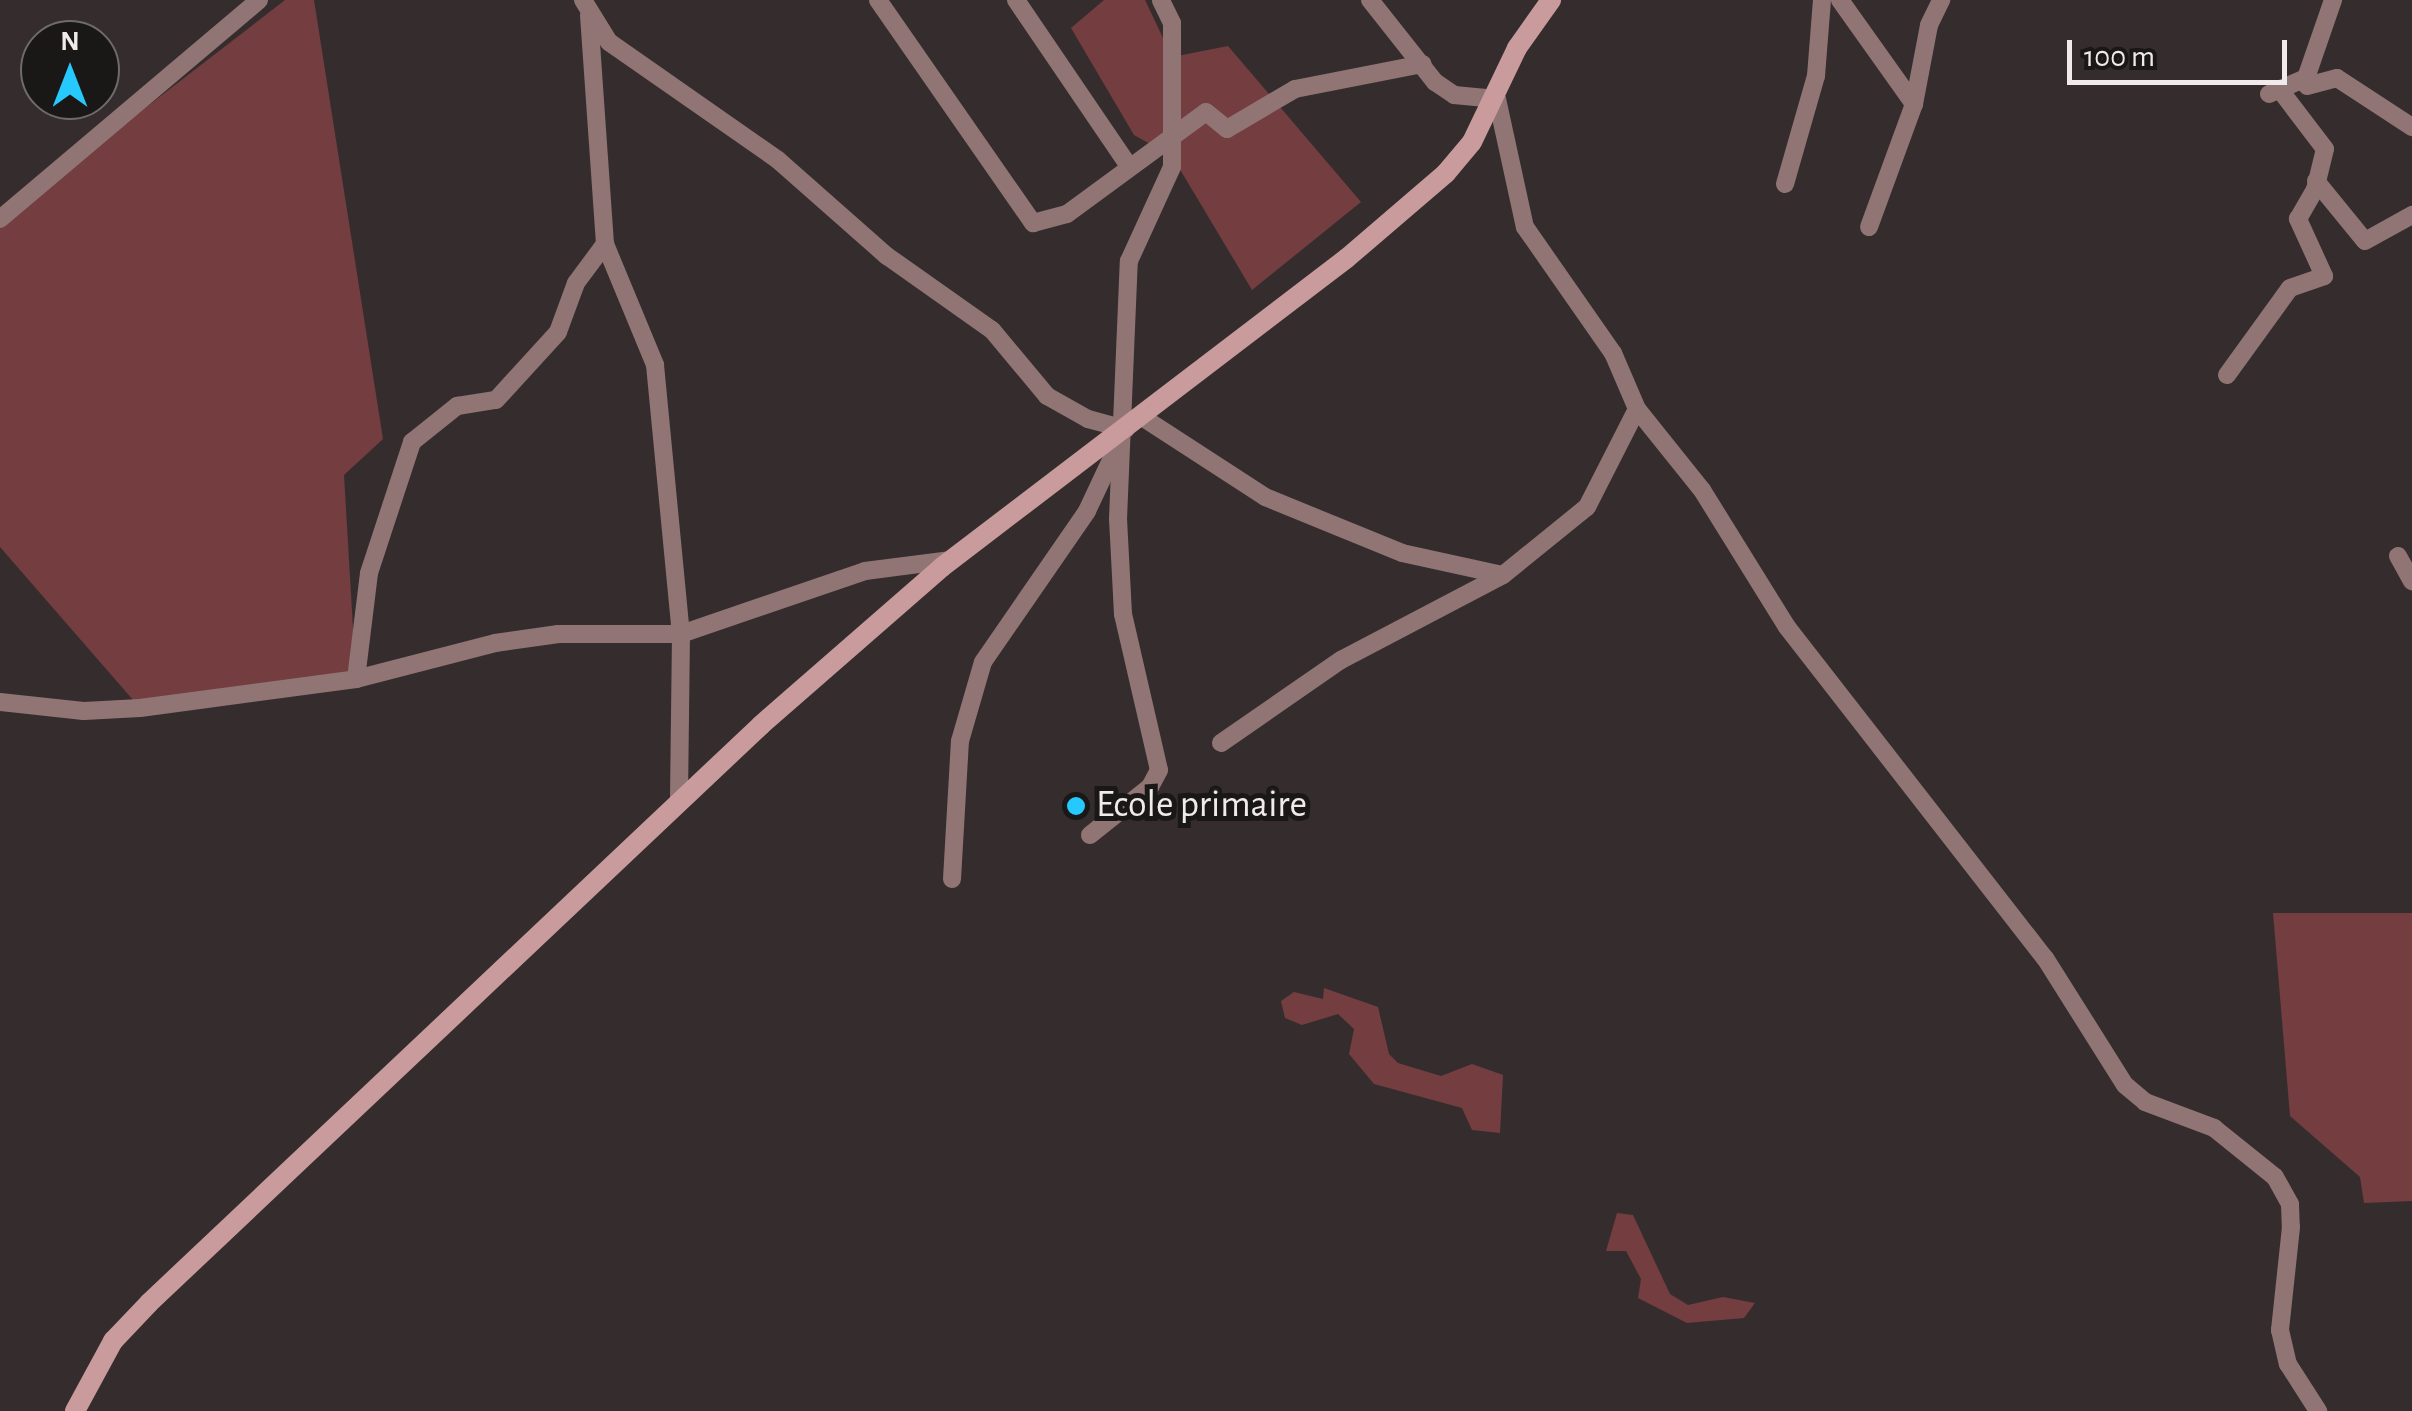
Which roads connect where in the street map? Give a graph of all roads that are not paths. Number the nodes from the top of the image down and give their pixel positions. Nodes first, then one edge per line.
1 (258, 0) edge
2 (878, 0) edge
3 (1016, 0) edge
4 (1161, 0) edge
5 (1370, 0) edge
6 (1552, 0) edge
7 (1822, 0) edge
8 (1840, 0) edge
9 (1941, 0) edge
10 (2333, 0) edge
11 (586, 8) edge
12 (1423, 64) junction
13 (2306, 82) junction
14 (1497, 99) junction
15 (1914, 104) junction
16 (2412, 126) edge
17 (2313, 133) junction
18 (1172, 142) junction
19 (1129, 166) junction
20 (2316, 180) junction
21 (1785, 184) dead end
22 (2412, 215) edge
23 (0, 219) edge
24 (1869, 227) dead end
25 (605, 244) junction
26 (2228, 375) dead end
27 (1636, 409) junction
28 (1134, 423) junction
29 (2398, 556) dead end
30 (951, 560) junction
31 (1504, 575) junction
32 (2412, 580) edge
33 (681, 634) junction
34 (356, 679) junction
35 (0, 702) edge
36 (1222, 743) dead end
37 (679, 802) junction
38 (1090, 834) dead end
39 (952, 879) dead end
40 (75, 1411) edge
41 (2318, 1411) edge

1 - 23 street
2 - 19 street
3 - 19 street
4 - 18 street
5 - 12 street
6 - 14 street
7 - 21 street
8 - 15 street
9 - 15 street
10 - 13 street
11 - 25 street
11 - 28 street
12 - 14 street
12 - 18 street
13 - 16 street
13 - 17 street
13 - 17 street
14 - 27 street
14 - 28 street
15 - 24 street
17 - 20 street
18 - 19 street
18 - 28 street
20 - 22 street
20 - 26 street
25 - 33 street
25 - 34 street
27 - 31 street
27 - 41 street
28 - 30 street
28 - 31 street
28 - 38 street
28 - 39 street
29 - 32 street
30 - 33 street
30 - 37 street
31 - 36 street
33 - 34 street
33 - 37 street
34 - 35 street
37 - 40 street

